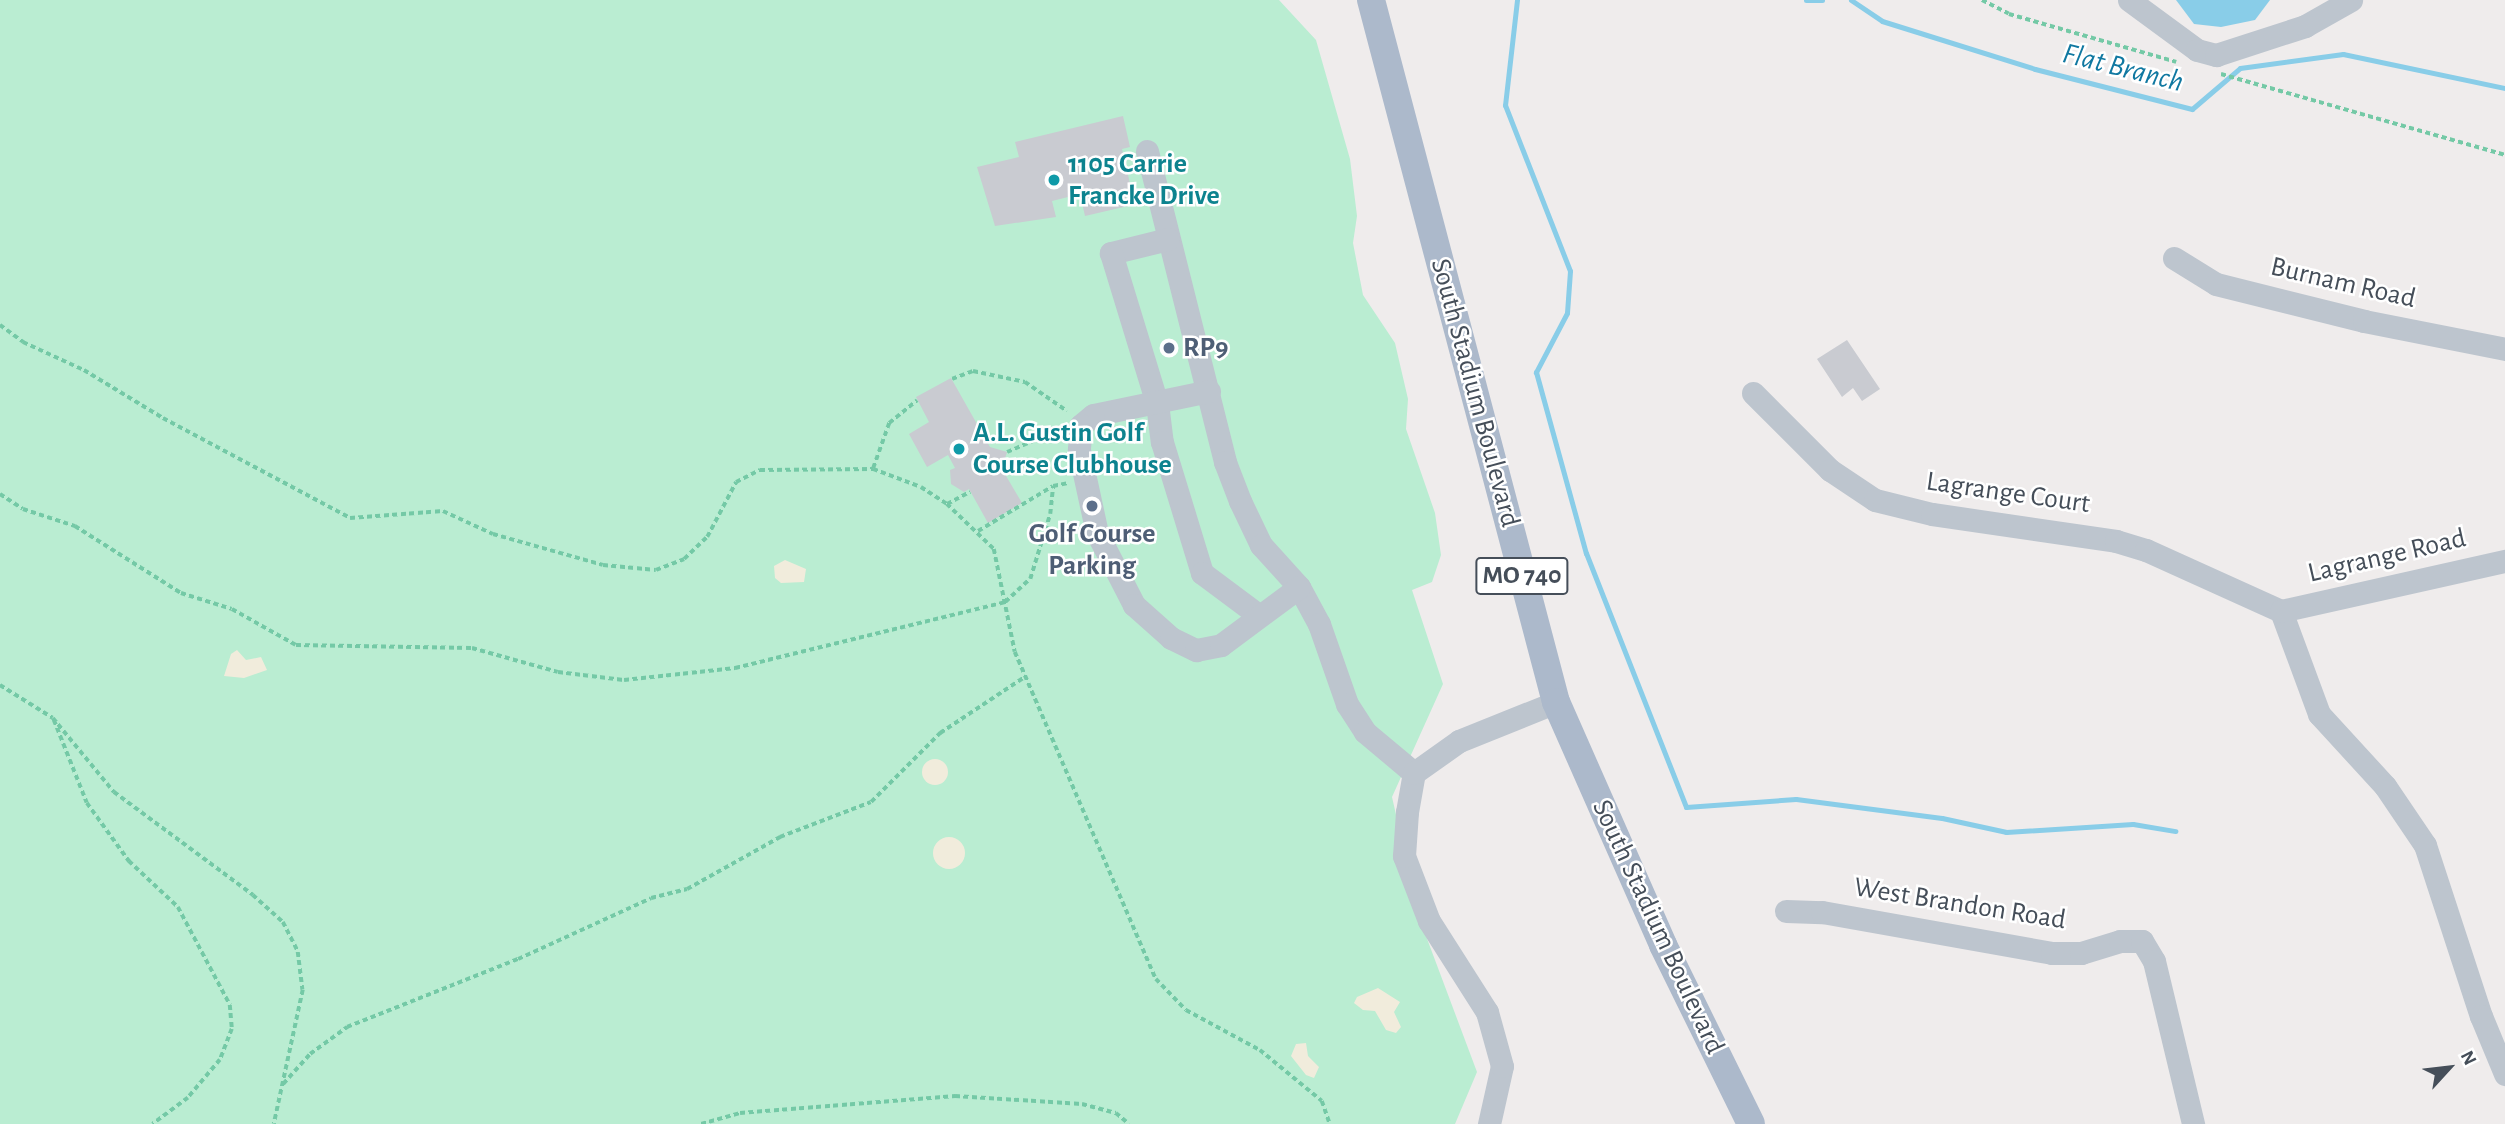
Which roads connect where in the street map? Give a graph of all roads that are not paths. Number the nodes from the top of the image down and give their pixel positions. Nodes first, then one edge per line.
1 (1371, 0) edge
2 (2129, 0) edge
3 (2351, 0) edge
4 (1147, 151) dead end
5 (1168, 239) junction
6 (2174, 258) dead end
7 (2505, 349) edge
8 (1209, 391) junction
9 (1753, 393) dead end
10 (1157, 403) junction
11 (2505, 561) edge
12 (1299, 587) junction
13 (2281, 611) junction
14 (1257, 614) junction
15 (1556, 702) junction
16 (1414, 773) junction
17 (1786, 911) dead end
18 (2505, 1074) edge
19 (1489, 1124) edge
20 (1751, 1124) edge
21 (2193, 1124) edge

1 - 15 main road, South Stadium Boulevard / MO 740
2 - 3 street
4 - 5 street
5 - 8 street
5 - 10 street
6 - 7 street, Burnam Road
8 - 10 street
8 - 12 street
9 - 13 street, Lagrange Court
10 - 14 street
10 - 14 street
11 - 13 street, Lagrange Road
12 - 14 street
12 - 16 street
13 - 18 street
15 - 16 street
15 - 20 main road, South Stadium Boulevard / MO 740
16 - 19 street
17 - 21 street, West Brandon Road

